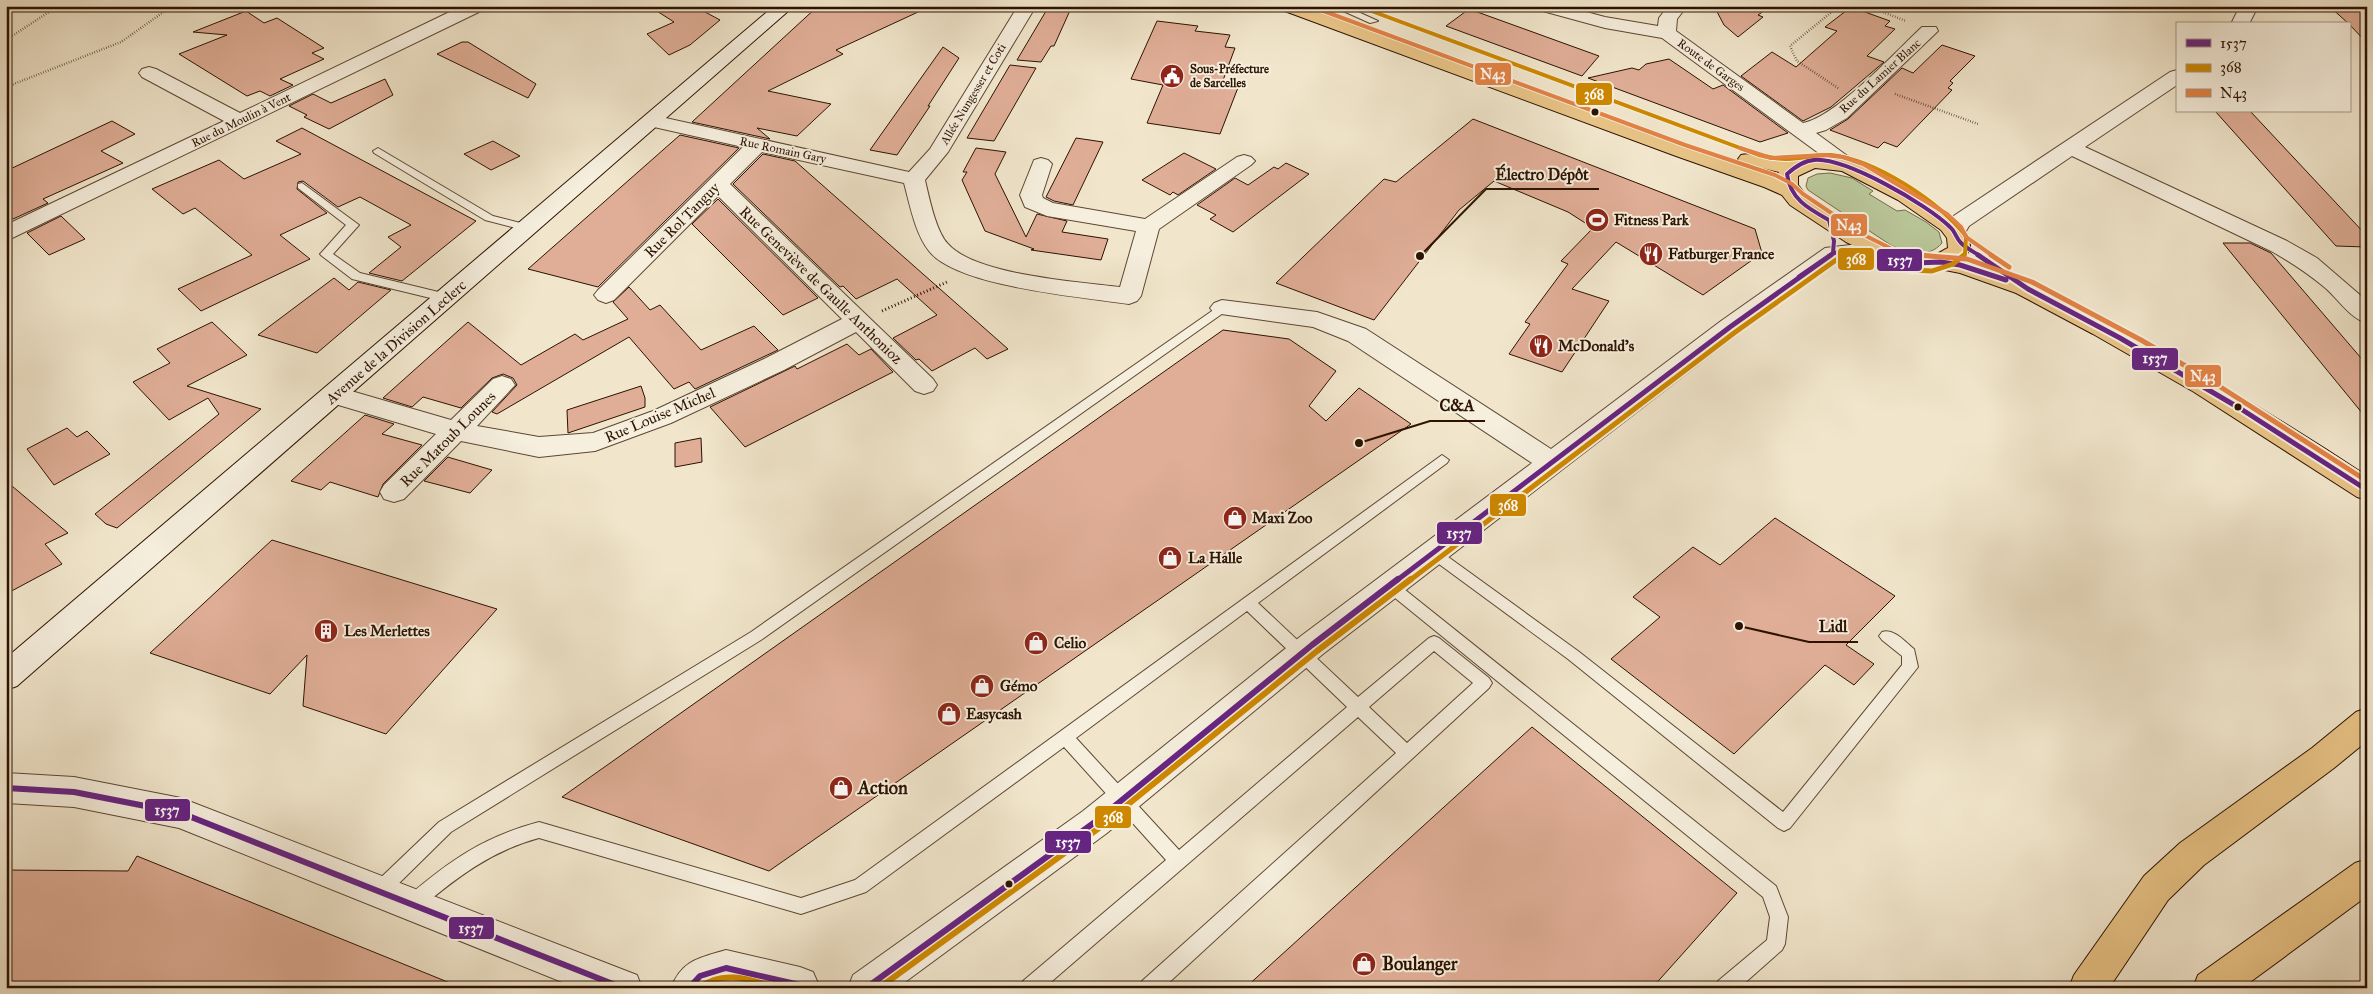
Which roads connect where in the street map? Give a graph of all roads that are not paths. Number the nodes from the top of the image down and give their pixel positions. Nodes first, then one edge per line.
1 (477, 6) edge
2 (785, 6) edge
3 (1026, 6) edge
4 (1288, 6) edge
5 (1322, 6) edge
6 (1336, 6) edge
7 (1545, 6) edge
8 (1678, 6) edge
9 (2249, 6) edge
10 (1373, 21) junction
11 (2241, 22) edge
12 (1929, 30) road end
13 (1667, 33) junction
14 (149, 72) dead end
15 (2176, 77) edge
16 (239, 121) junction
17 (652, 121) junction
18 (1804, 132) junction
19 (757, 144) junction
20 (2071, 148) junction
21 (378, 151) dead end
22 (1244, 161) dead end
23 (1041, 164) dead end
24 (1801, 165) junction
25 (1850, 167) junction
26 (914, 179) junction
27 (718, 184) junction
28 (302, 186) dead end
29 (1788, 190) junction
30 (1829, 220) junction
31 (1149, 226) junction
32 (528, 228) junction
33 (1954, 229) junction
34 (6, 234) edge
35 (1833, 253) junction
36 (1887, 256) junction
37 (1941, 262) junction
38 (2028, 289) junction
39 (606, 295) dead end
40 (447, 298) junction
41 (1222, 308) joint
42 (2367, 315) edge
43 (856, 322) junction
44 (502, 385) dead end
45 (924, 386) dead end
46 (334, 395) junction
47 (456, 430) junction
48 (1442, 460) dead end
49 (1550, 462) junction
50 (2367, 490) edge
51 (394, 492) dead end
52 (1433, 552) junction
53 (1389, 585) junction
54 (1248, 603) junction
55 (1888, 636) dead end
56 (1301, 654) junction
57 (6, 678) edge
58 (1358, 707) junction
59 (2367, 722) edge
60 (1065, 737) junction
61 (1407, 753) junction
62 (6, 788) edge
63 (1121, 801) junction
64 (1178, 861) junction
65 (2367, 875) edge
66 (379, 891) junction
67 (2367, 898) edge
68 (412, 904) junction
69 (624, 988) edge
70 (689, 988) edge
71 (802, 988) edge
72 (866, 988) edge
73 (1030, 988) edge
74 (1149, 988) edge
75 (1725, 988) edge
76 (2087, 988) edge
77 (2211, 988) edge
78 (2224, 988) edge

1 - 16 street, Rue du Moulin à Vent
2 - 17 street, Avenue de la Division Leclerc
3 - 26 street, Allée Nungesser et Coti
4 - 29 main road
5 - 10 main road
6 - 10 lane
7 - 13 street, Route de Garges
8 - 13 street
9 - 11 street
10 - 24 main road
12 - 18 street, Rue du Lamier Blanc
13 - 18 street, Route de Garges
14 - 16 street
15 - 20 street
16 - 34 street, Rue du Moulin à Vent
17 - 19 street, Rue Romain Gary
17 - 32 street, Avenue de la Division Leclerc
18 - 24 street
18 - 25 street, Route de Garges
19 - 26 street, Rue Romain Gary
19 - 27 street, Rue Rol Tanguy
20 - 33 street
20 - 42 street
21 - 32 lane
22 - 31 street
23 - 31 street
24 - 25 main road
24 - 29 main road
25 - 33 main road
26 - 31 street
27 - 39 street, Rue Rol Tanguy
27 - 43 street, Rue Geneviève de Gaulle Anthonioz
28 - 40 lane
29 - 30 main road
30 - 35 street
30 - 36 main road
32 - 40 street, Avenue de la Division Leclerc
33 - 37 main road
33 - 38 main road
35 - 36 street
35 - 49 street
36 - 37 main road
37 - 38 main road
38 - 50 main road
40 - 46 street, Avenue de la Division Leclerc
41 - 49 street
41 - 66 lane
43 - 45 street, Rue Geneviève de Gaulle Anthonioz
43 - 47 street, Rue Louise Michel
44 - 47 street, Rue Matoub Lounes
46 - 47 street, Rue Louise Michel
46 - 57 street, Avenue de la Division Leclerc
47 - 51 street, Rue Matoub Lounes
48 - 54 lane
49 - 52 street
52 - 53 street
52 - 55 lane
53 - 56 street
53 - 75 lane
54 - 56 lane
54 - 60 lane
56 - 58 lane
56 - 63 street
58 - 61 lane
58 - 61 lane
58 - 64 lane
59 - 76 main road
60 - 63 lane
60 - 68 lane
61 - 74 lane
62 - 66 street
63 - 64 lane
63 - 72 street
64 - 73 lane
65 - 77 main road
66 - 68 street
67 - 78 main road
68 - 69 street
70 - 71 street

